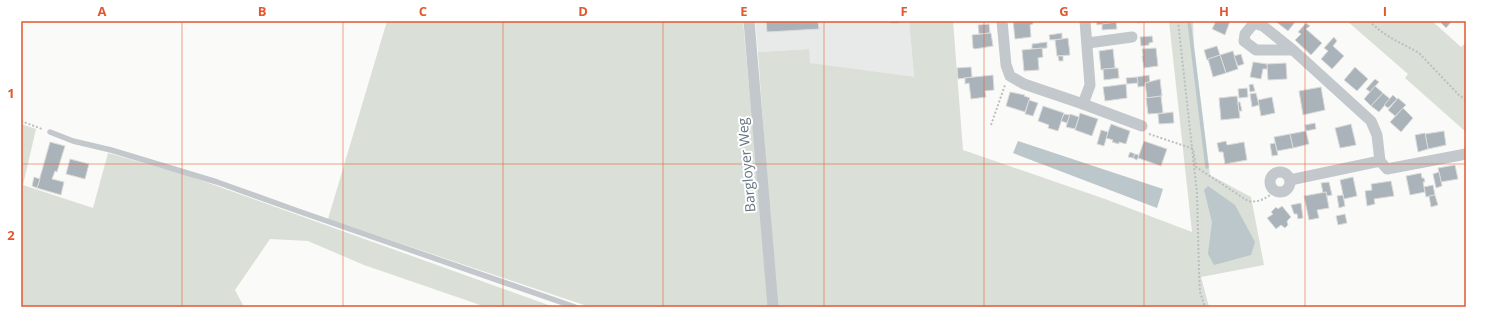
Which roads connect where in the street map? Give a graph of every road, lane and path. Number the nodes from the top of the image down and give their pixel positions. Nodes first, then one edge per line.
1 (749, 21) edge
2 (1002, 21) edge
3 (1085, 21) edge
4 (1178, 21) edge
5 (1369, 21) edge
6 (1132, 36) dead end
7 (1088, 43) junction
8 (1293, 50) dead end
9 (1010, 76) junction
10 (1466, 100) edge
11 (1083, 104) junction
12 (21, 121) edge
13 (991, 125) dead end
14 (1142, 126) joint
15 (50, 132) joint
16 (1191, 148) junction
17 (1466, 154) edge
18 (1380, 161) junction
19 (1290, 180) junction
20 (1275, 191) junction
21 (575, 307) edge
22 (773, 307) edge
23 (1205, 307) edge

1 - 22 street, Bargloyer Weg
2 - 9 street
3 - 7 street
4 - 16 path
5 - 10 path
6 - 7 street
7 - 11 street
8 - 18 street
9 - 11 street
9 - 13 path
11 - 14 street
12 - 15 path
14 - 16 path
15 - 21 lane
16 - 20 path
16 - 23 path
17 - 18 street
18 - 19 street
19 - 20 street
19 - 20 street

